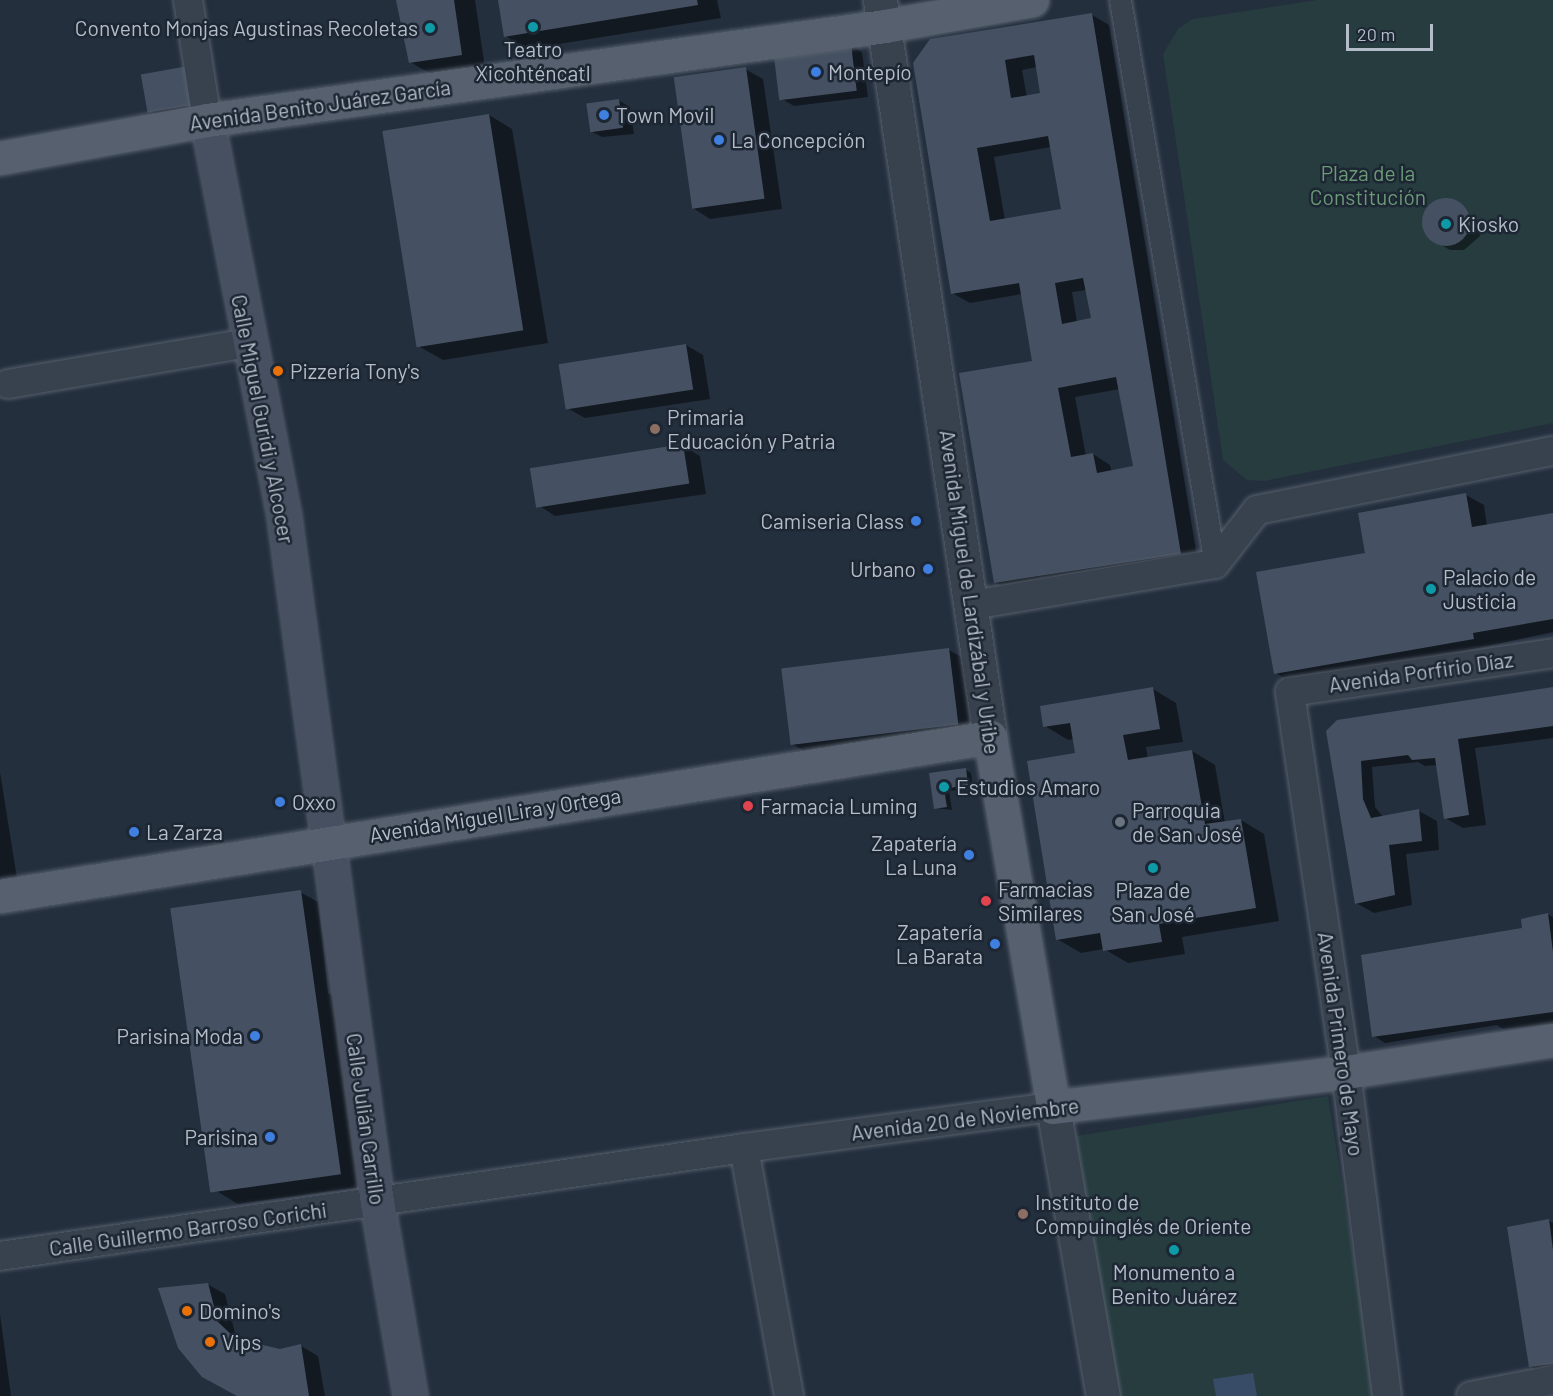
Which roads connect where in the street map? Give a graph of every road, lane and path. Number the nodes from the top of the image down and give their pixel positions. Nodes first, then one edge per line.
1 (188, 0) edge
2 (1032, 0) edge
3 (1120, 0) edge
4 (882, 13) edge
5 (207, 120) junction
6 (0, 158) edge
7 (248, 343) junction
8 (8, 384) dead end
9 (1553, 451) edge
10 (1215, 564) junction
11 (972, 605) junction
12 (1553, 652) edge
13 (1290, 692) joint
14 (990, 737) junction
15 (328, 840) junction
16 (0, 896) edge
17 (1553, 1040) edge
18 (1346, 1072) junction
19 (1053, 1107) junction
20 (744, 1148) junction
21 (377, 1202) junction
22 (0, 1256) edge
23 (1553, 1380) edge
24 (410, 1396) edge
25 (789, 1396) edge
26 (1102, 1396) edge
27 (1387, 1396) edge
28 (1471, 1396) edge

1 - 5 street, Calle Miguel Guridi y Alcocer
2 - 4 main road, Avenida Benito Juárez García
3 - 10 street
4 - 5 main road, Avenida Benito Juárez García
4 - 11 street, Avenida Miguel de Lardizábal y Uribe
5 - 6 main road, Avenida Benito Juárez García
5 - 7 main road, Calle Miguel Guridi y Alcocer
7 - 8 street
7 - 15 main road, Calle Miguel Guridi y Alcocer
9 - 10 street
10 - 11 street
11 - 14 street, Avenida Miguel de Lardizábal y Uribe
12 - 13 street, Avenida Porfirio Díaz
13 - 18 street, Avenida Primero de Mayo
14 - 15 main road, Avenida Miguel Lira y Ortega
14 - 19 main road, Avenida Miguel de Lardizábal y Uribe
15 - 16 main road, Avenida Miguel Lira y Ortega
15 - 21 main road, Calle Julián Carrillo
17 - 18 main road, Avenida 20 de Noviembre
18 - 19 main road, Avenida 20 de Noviembre
18 - 27 street, Avenida Primero de Mayo
19 - 20 street, Avenida 20 de Noviembre
19 - 26 street, Avenida Miguel de Lardizábal y Uribe
20 - 21 street, Avenida 20 de Noviembre
20 - 25 street
21 - 22 street, Calle Guillermo Barroso Corichi
21 - 24 main road, Calle Julián Carrillo
23 - 28 street

